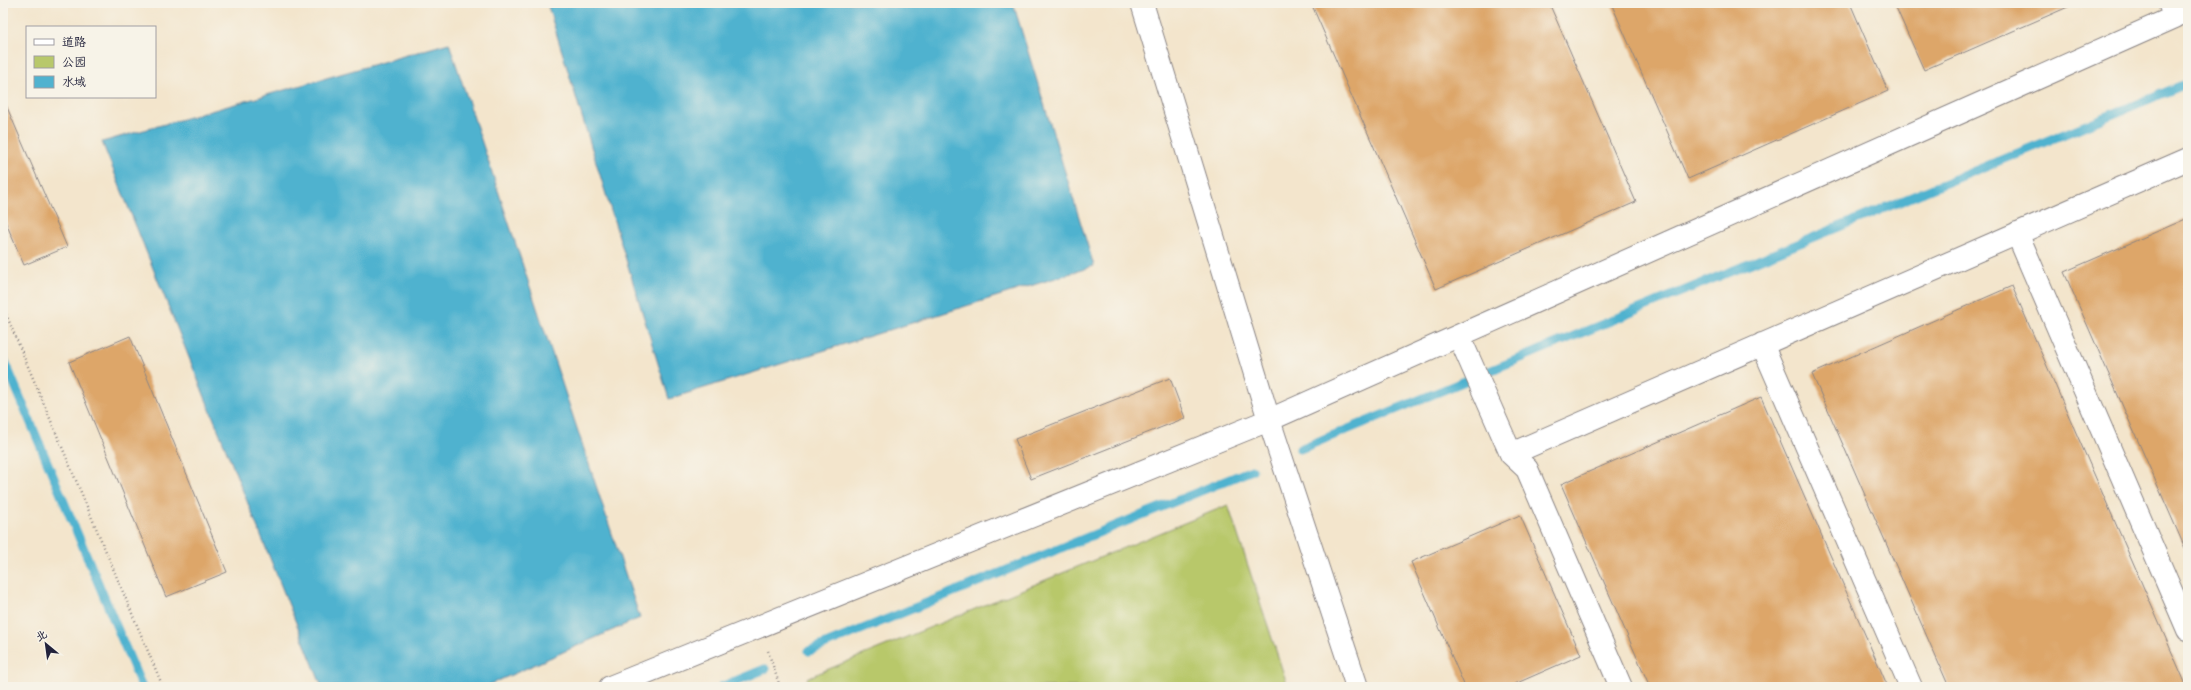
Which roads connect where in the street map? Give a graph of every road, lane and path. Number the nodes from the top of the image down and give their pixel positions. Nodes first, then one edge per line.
1 (1142, 3) edge
2 (2169, 3) edge
3 (2188, 159) edge
4 (2018, 233) junction
5 (3, 307) edge
6 (1459, 336) junction
7 (1762, 344) junction
8 (1269, 420) junction
9 (1511, 454) junction
10 (760, 626) junction
11 (2188, 630) edge
12 (163, 687) edge
13 (610, 687) edge
14 (780, 687) edge
15 (1356, 687) edge
16 (1621, 687) edge
17 (1911, 687) edge

1 - 8 lane
2 - 6 lane
3 - 4 lane
4 - 7 lane
4 - 11 lane
5 - 12 path
6 - 8 lane
6 - 9 lane
7 - 9 lane
7 - 17 lane
8 - 10 lane
8 - 15 lane
9 - 16 lane
10 - 13 lane
10 - 14 path

